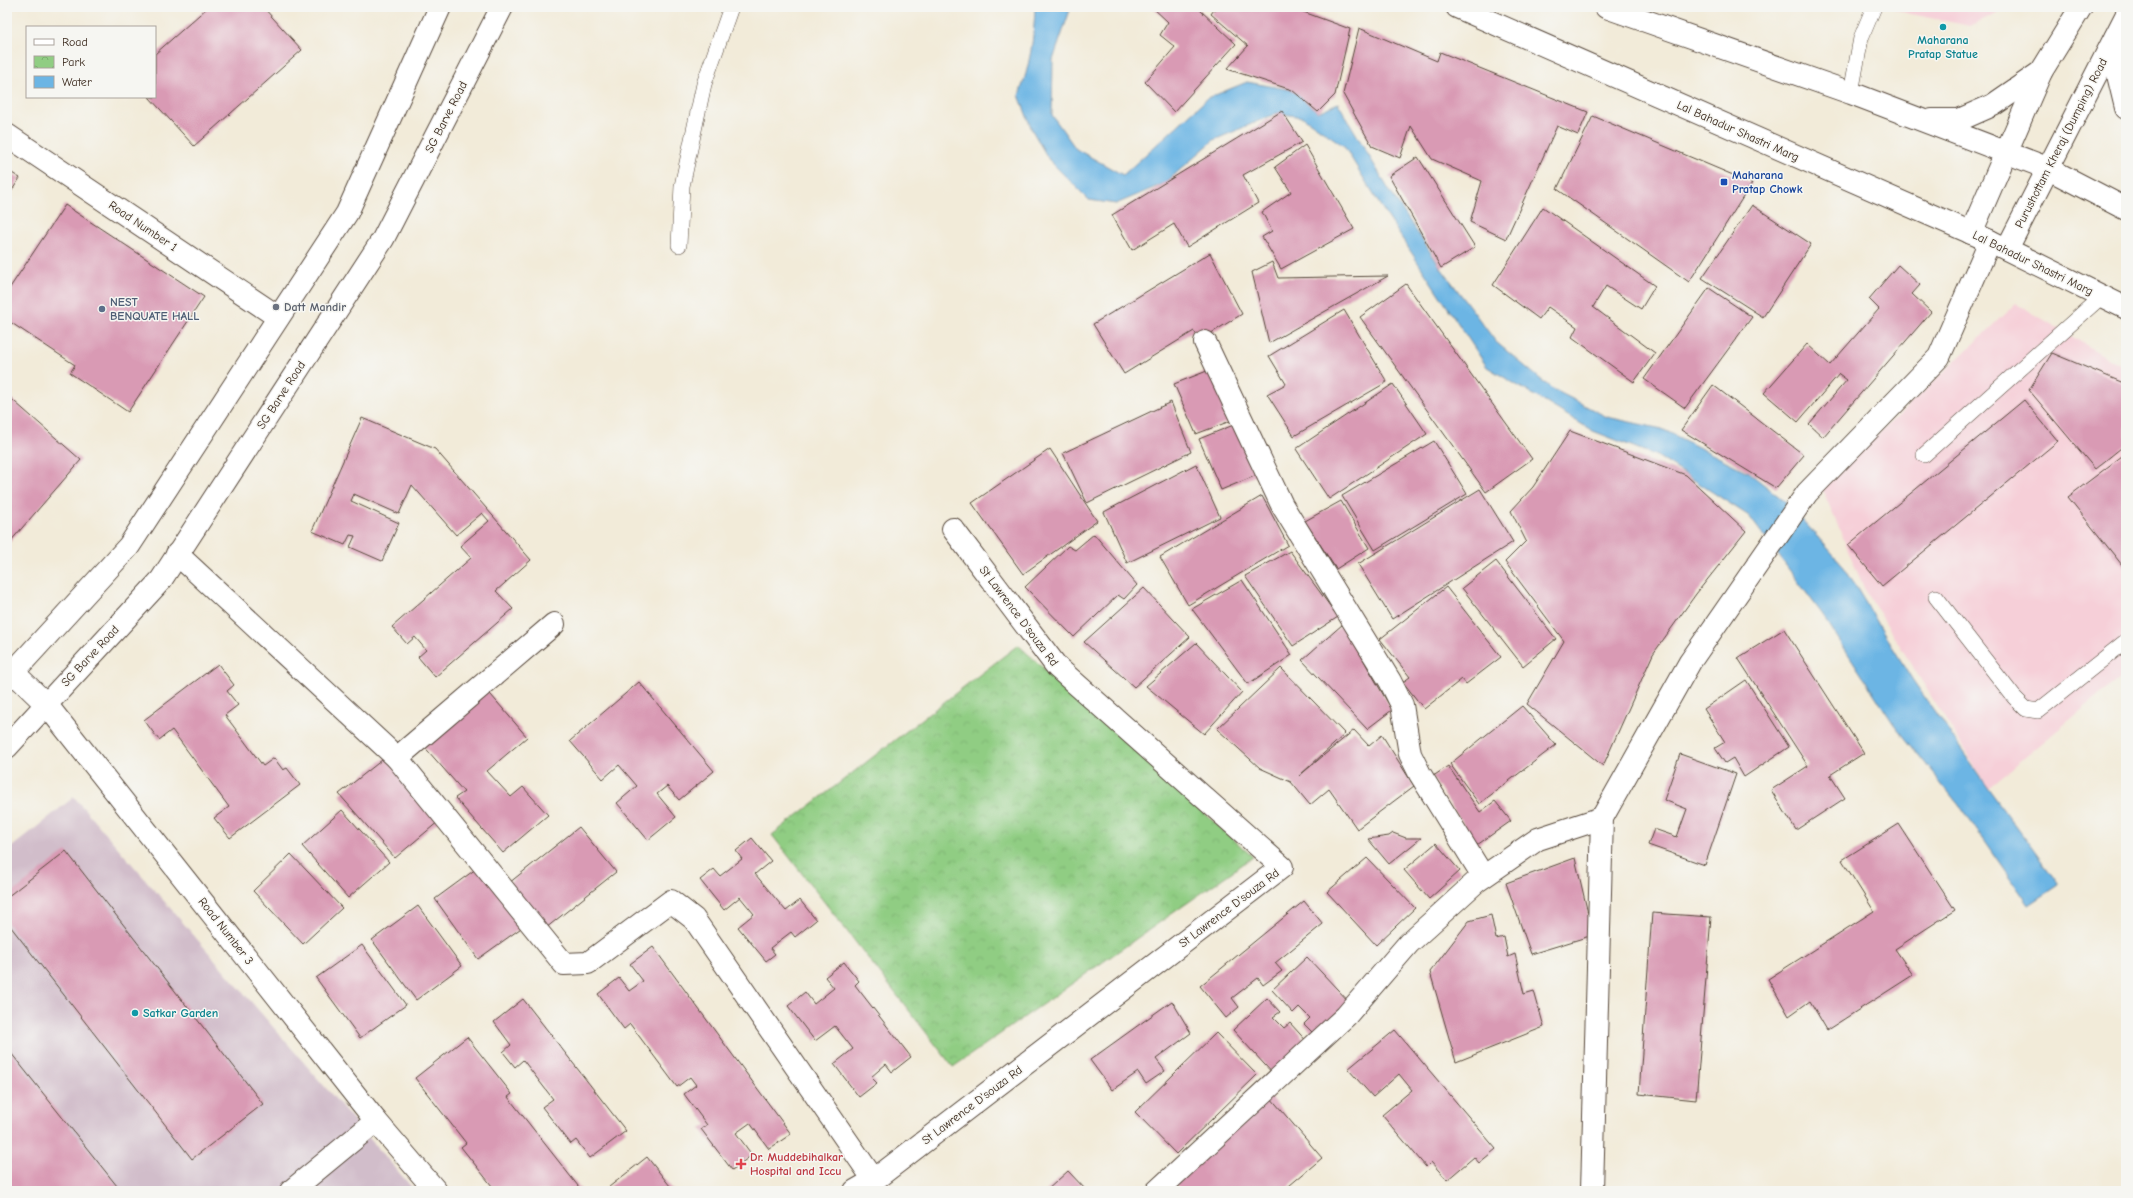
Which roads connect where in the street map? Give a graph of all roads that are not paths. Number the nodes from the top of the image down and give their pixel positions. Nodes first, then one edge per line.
1 (440, 7) edge
2 (502, 7) edge
3 (730, 7) edge
4 (1457, 7) edge
5 (1606, 7) edge
6 (1874, 7) edge
7 (2081, 7) edge
8 (2126, 16) edge
9 (2116, 36) junction
10 (2042, 72) junction
11 (1851, 93) junction
12 (2126, 108) edge
13 (1919, 119) junction
14 (7, 135) edge
15 (2006, 152) junction
16 (2047, 168) junction
17 (2126, 209) edge
18 (1989, 241) junction
19 (679, 245) dead end
20 (2102, 296) junction
21 (2126, 308) edge
22 (278, 317) junction
23 (1205, 342) dead end
24 (1924, 455) dead end
25 (954, 529) dead end
26 (177, 554) junction
27 (1936, 598) dead end
28 (554, 624) dead end
29 (2126, 642) edge
30 (10, 675) edge
31 (46, 704) junction
32 (7, 747) edge
33 (397, 758) junction
34 (1602, 818) junction
35 (1483, 876) junction
36 (376, 1121) junction
37 (865, 1185) edge
38 (291, 1191) edge
39 (436, 1191) edge
40 (1157, 1191) edge
41 (1592, 1191) edge

1 - 22 street
2 - 26 street, SG Barve Road
3 - 19 lane
4 - 18 street, Lal Bahadur Shastri Marg
5 - 11 street
6 - 11 lane
7 - 10 street
8 - 9 street, Purushottam Kheraj (Dumping) Road
9 - 12 street
9 - 16 street, Purushottam Kheraj (Dumping) Road
10 - 13 street
10 - 15 street
11 - 13 street
13 - 15 street
14 - 22 street, Road Number 1
15 - 16 street
15 - 18 street
16 - 17 street
16 - 18 street, Purushottam Kheraj (Dumping) Road
18 - 20 street, Lal Bahadur Shastri Marg
18 - 34 street
20 - 21 street, Lal Bahadur Shastri Marg
20 - 24 lane
22 - 30 street
23 - 35 street
25 - 37 street, St Lawrence D'souza Rd
26 - 31 street, SG Barve Road
26 - 33 street
27 - 29 lane
28 - 33 street
30 - 31 street, Road Number 3
31 - 32 street, SG Barve Road
31 - 36 street, Road Number 3
33 - 37 street
34 - 35 street
34 - 41 street
35 - 40 street
36 - 38 street
36 - 39 street, Road Number 3

